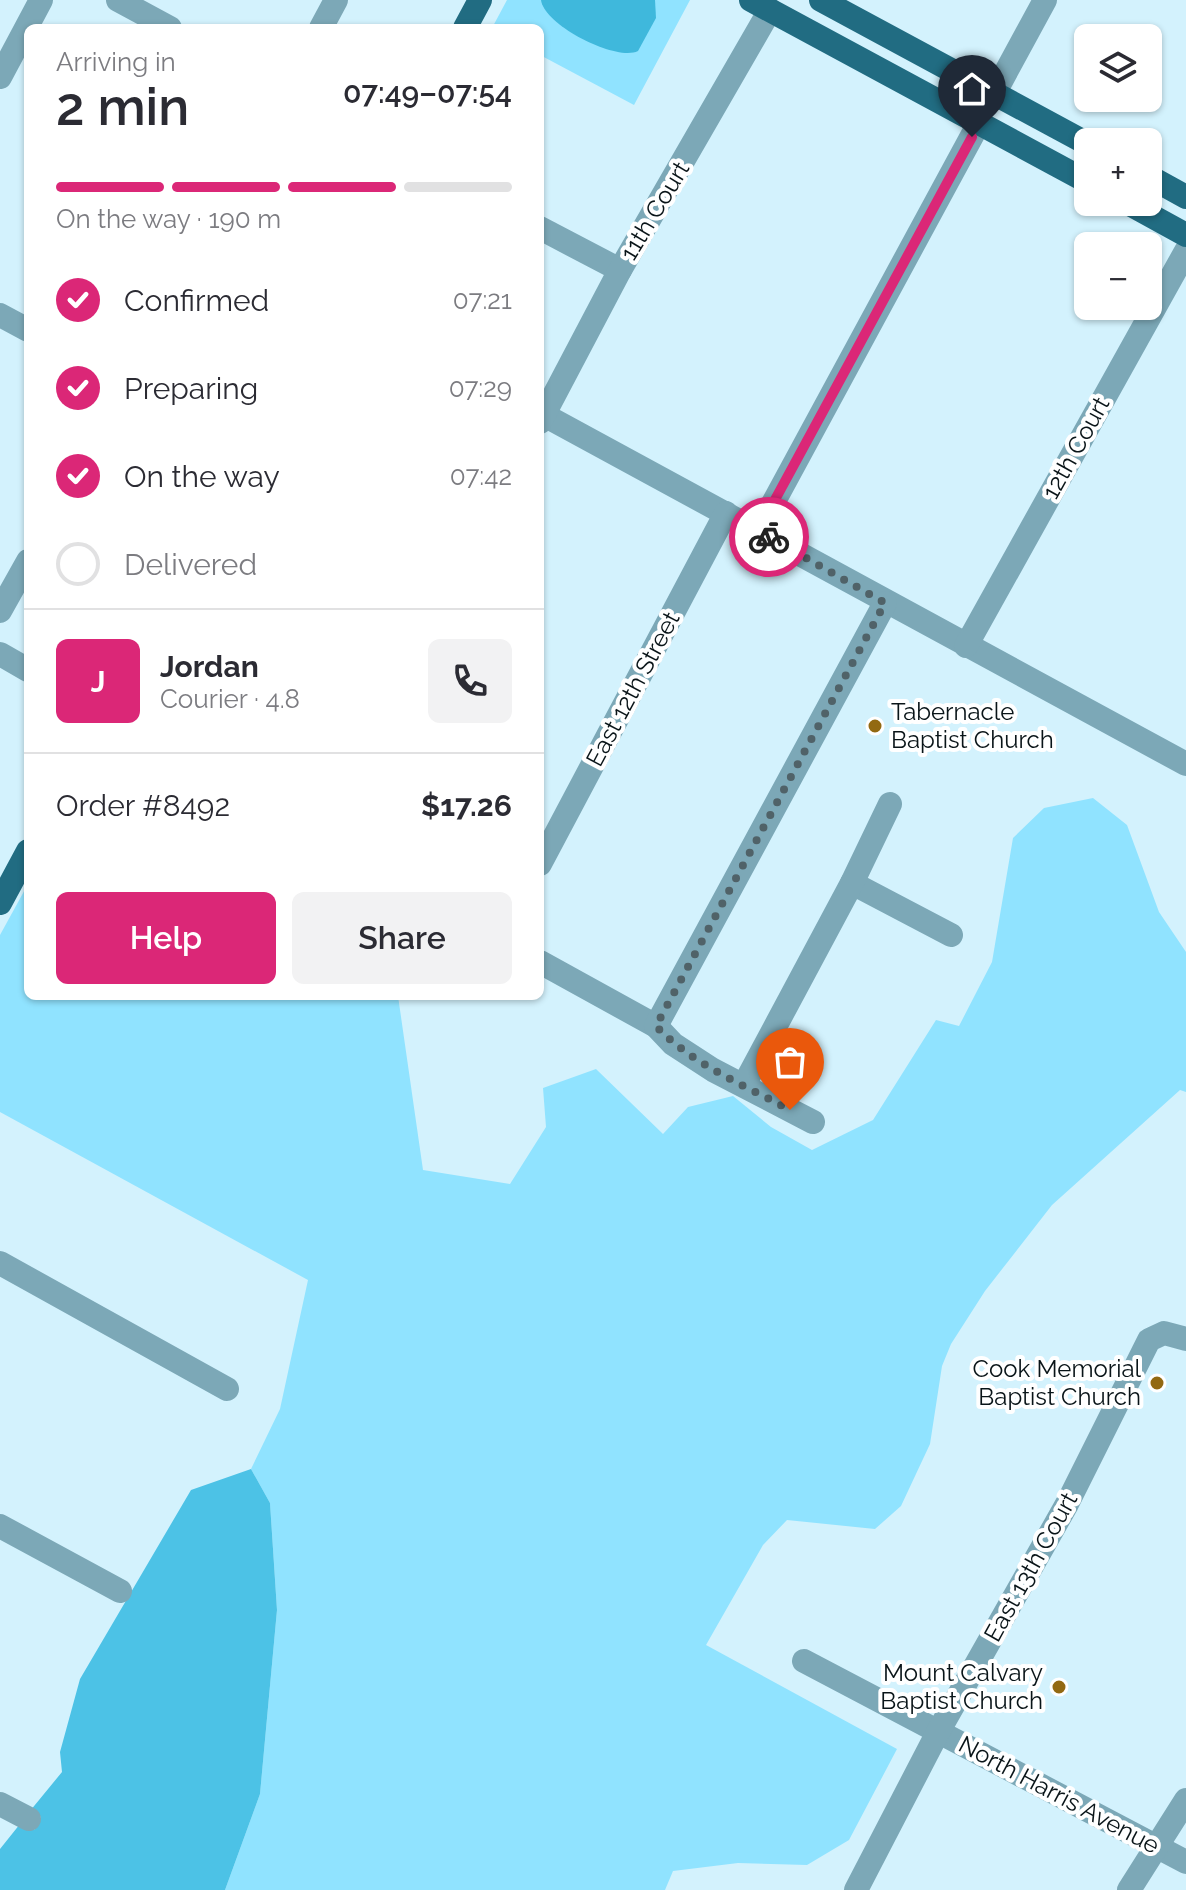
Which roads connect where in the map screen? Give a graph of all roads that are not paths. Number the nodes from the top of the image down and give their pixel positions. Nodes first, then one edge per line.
1 (41, 0) edge
2 (118, 0) edge
3 (336, 0) edge
4 (480, 0) edge
5 (821, 0) edge
6 (1045, 0) edge
7 (761, 5) edge
8 (28, 24) edge
9 (163, 24) edge
10 (323, 24) edge
11 (467, 24) edge
12 (24, 32) edge
13 (0, 77) edge
14 (994, 94) junction
15 (979, 123) junction
16 (1074, 137) edge
17 (1074, 174) edge
18 (1162, 184) edge
19 (1186, 197) edge
20 (1151, 216) edge
21 (544, 230) edge
22 (1186, 235) edge
23 (1186, 251) edge
24 (620, 270) junction
25 (0, 315) edge
26 (24, 328) edge
27 (544, 414) edge
28 (544, 419) edge
29 (726, 513) junction
30 (758, 531) junction
31 (24, 568) edge
32 (885, 603) junction
33 (0, 611) edge
34 (966, 646) junction
35 (0, 654) edge
36 (24, 668) edge
37 (1186, 764) edge
38 (890, 804) dead end
39 (544, 856) edge
40 (24, 858) edge
41 (852, 883) junction
42 (0, 903) edge
43 (951, 935) dead end
44 (544, 964) edge
45 (656, 1026) junction
46 (744, 1085) junction
47 (813, 1122) dead end
48 (0, 1263) edge
49 (1175, 1336) edge
50 (227, 1389) dead end
51 (0, 1526) edge
52 (120, 1591) dead end
53 (804, 1661) dead end
54 (938, 1732) junction
55 (1186, 1800) edge
56 (0, 1804) edge
57 (29, 1819) dead end
58 (1155, 1846) junction
59 (1186, 1862) edge
60 (856, 1890) edge
61 (1129, 1890) edge

1 - 8 street
2 - 9 street
3 - 10 street
4 - 11 main road
5 - 14 main road
6 - 14 street
7 - 15 main road
7 - 24 street, 11th Court
12 - 13 street
14 - 16 main road
15 - 17 main road
15 - 30 street
18 - 19 main road
20 - 22 main road
21 - 24 street
23 - 34 street, 12th Court
24 - 27 street, 11th Court
25 - 26 street
28 - 29 street
29 - 30 street
29 - 39 street, East 12th Street
30 - 32 street
31 - 33 street
32 - 34 street
32 - 45 street
34 - 37 street
35 - 36 street
38 - 41 street
40 - 42 main road
41 - 43 street
41 - 46 street
44 - 45 street
45 - 46 street
46 - 47 street
48 - 50 street
49 - 54 street, East 13th Court
51 - 52 street
53 - 54 street, North Harris Avenue
54 - 58 street, North Harris Avenue
54 - 60 street, East 13th Court
55 - 58 street
56 - 57 street
58 - 59 street, North Harris Avenue
58 - 61 street

